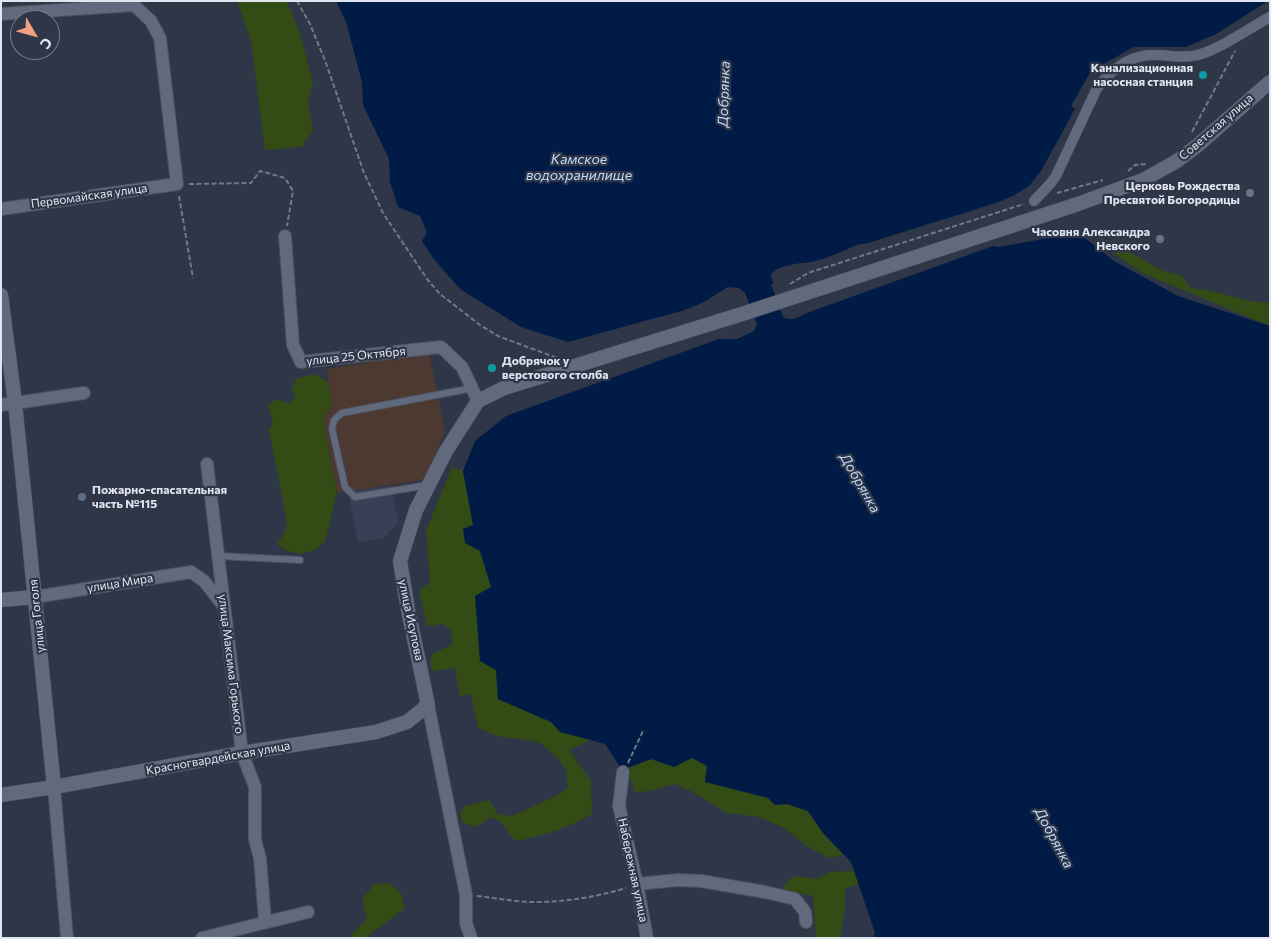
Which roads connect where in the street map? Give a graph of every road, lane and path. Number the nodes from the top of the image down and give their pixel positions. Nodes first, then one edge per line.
1 (297, 1) edge
2 (1, 14) edge
3 (1270, 17) edge
4 (1270, 82) edge
5 (177, 184) junction
6 (1034, 200) dead end
7 (1, 209) edge
8 (285, 236) joint
9 (193, 278) dead end
10 (1, 295) edge
11 (557, 365) junction
12 (84, 393) dead end
13 (476, 395) junction
14 (8, 404) edge
15 (207, 464) dead end
16 (428, 484) junction
17 (218, 556) junction
18 (300, 560) dead end
19 (35, 597) junction
20 (1, 600) edge
21 (224, 606) junction
22 (428, 705) junction
23 (643, 731) dead end
24 (242, 753) junction
25 (623, 772) joint
26 (54, 786) junction
27 (1, 795) edge
28 (637, 884) junction
29 (466, 895) junction
30 (308, 912) dead end
31 (265, 922) junction
32 (806, 922) dead end
33 (67, 938) edge
34 (202, 938) edge
35 (471, 938) edge
36 (647, 938) edge

1 - 11 path
2 - 5 street
3 - 6 street
4 - 11 street, Советская улица
5 - 7 street, Первомайская улица
5 - 8 path
5 - 9 path
8 - 13 street, улица 25 Октября
10 - 14 street, улица Гоголя
11 - 13 street
12 - 14 street
13 - 16 street, улица Исупова
13 - 16 lane
14 - 19 street, улица Гоголя
15 - 17 street, улица Максима Горького
16 - 22 street, улица Исупова
17 - 18 lane
17 - 21 street, улица Максима Горького
19 - 20 street, улица Мира
19 - 21 street, улица Мира
19 - 26 street, улица Гоголя
21 - 24 street, улица Максима Горького
22 - 24 street, Красногвардейская улица
22 - 29 street, улица Исупова
23 - 25 path
24 - 26 street, Красногвардейская улица
24 - 31 street, улица Максима Горького
25 - 28 street, Набережная улица
26 - 27 street, Красногвардейская улица
26 - 33 street, улица Гоголя
28 - 29 path
28 - 32 street
28 - 36 street, Набережная улица
29 - 35 street, улица Исупова
30 - 31 street
31 - 34 street

